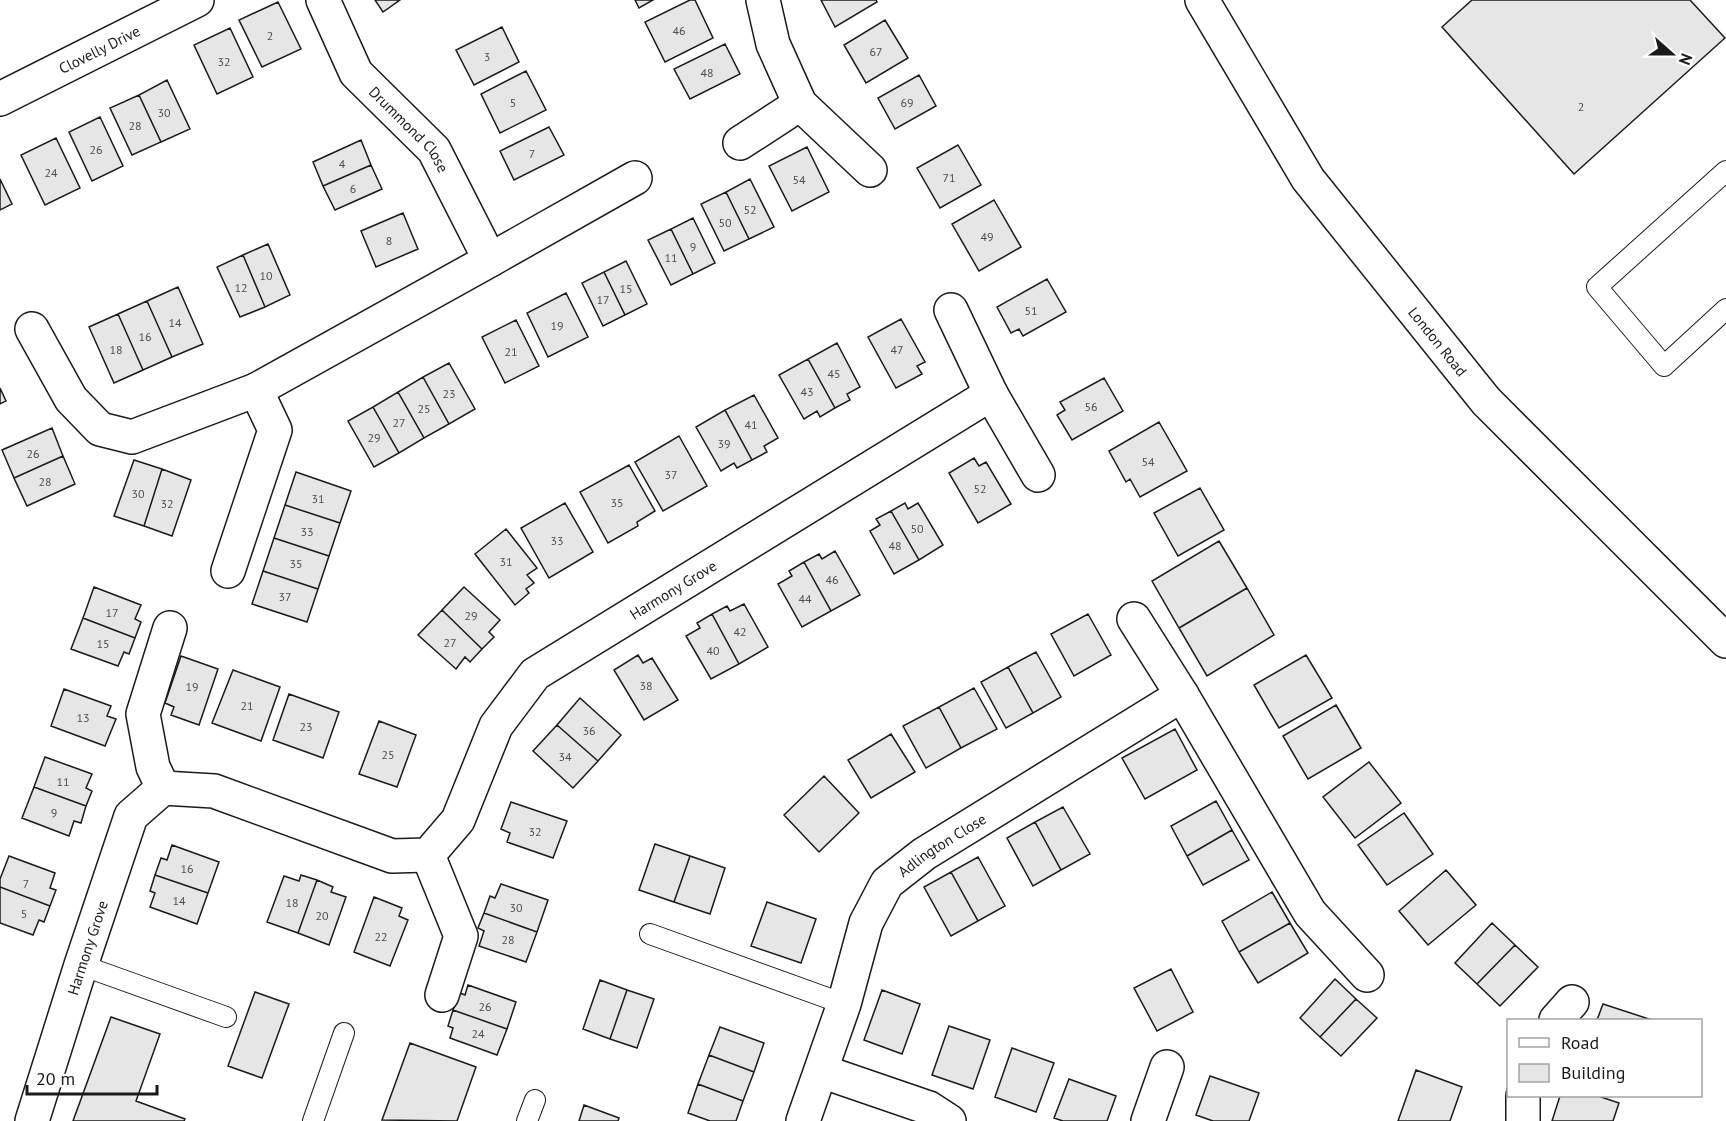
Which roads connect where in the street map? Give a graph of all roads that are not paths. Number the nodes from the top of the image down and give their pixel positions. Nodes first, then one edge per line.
1 (197, 0) edge
2 (323, 0) edge
3 (763, 0) edge
4 (1202, 0) edge
5 (0, 99) edge
6 (800, 104) junction
7 (740, 143) dead end
8 (870, 170) dead end
9 (1726, 171) edge
10 (635, 178) dead end
11 (490, 260) junction
12 (1726, 309) edge
13 (951, 310) dead end
14 (32, 329) dead end
15 (256, 390) junction
16 (991, 394) junction
17 (1038, 475) dead end
18 (228, 571) dead end
19 (1134, 619) dead end
20 (170, 628) dead end
21 (1726, 641) edge
22 (1182, 695) junction
23 (163, 788) junction
24 (428, 855) junction
25 (650, 934) dead end
26 (81, 965) junction
27 (1367, 975) dead end
28 (442, 995) dead end
29 (844, 1004) junction
30 (226, 1017) dead end
31 (344, 1033) dead end
32 (1167, 1067) dead end
33 (821, 1071) junction
34 (1524, 1097) edge
35 (535, 1100) dead end
36 (32, 1121) edge
37 (313, 1121) edge
38 (527, 1121) edge
39 (803, 1121) edge
40 (949, 1121) edge
41 (1148, 1121) edge
42 (1523, 1121) edge

1 - 5 street, Clovelly Drive
2 - 11 street, Drummond Close
3 - 6 street
4 - 21 street, London Road
6 - 7 street
6 - 8 street
9 - 12 lane
10 - 11 street
11 - 15 street
13 - 16 street
14 - 15 street
15 - 18 street
16 - 17 street
16 - 24 street, Harmony Grove
19 - 22 street
20 - 23 street
22 - 27 street
22 - 29 street, Adlington Close
23 - 24 street
23 - 26 street, Harmony Grove
24 - 28 street
25 - 29 lane
26 - 30 lane
26 - 36 street, Harmony Grove
29 - 33 street, Adlington Close
31 - 37 lane
32 - 41 street
33 - 39 street, Adlington Close
33 - 40 street
34 - 42 street
35 - 38 lane

